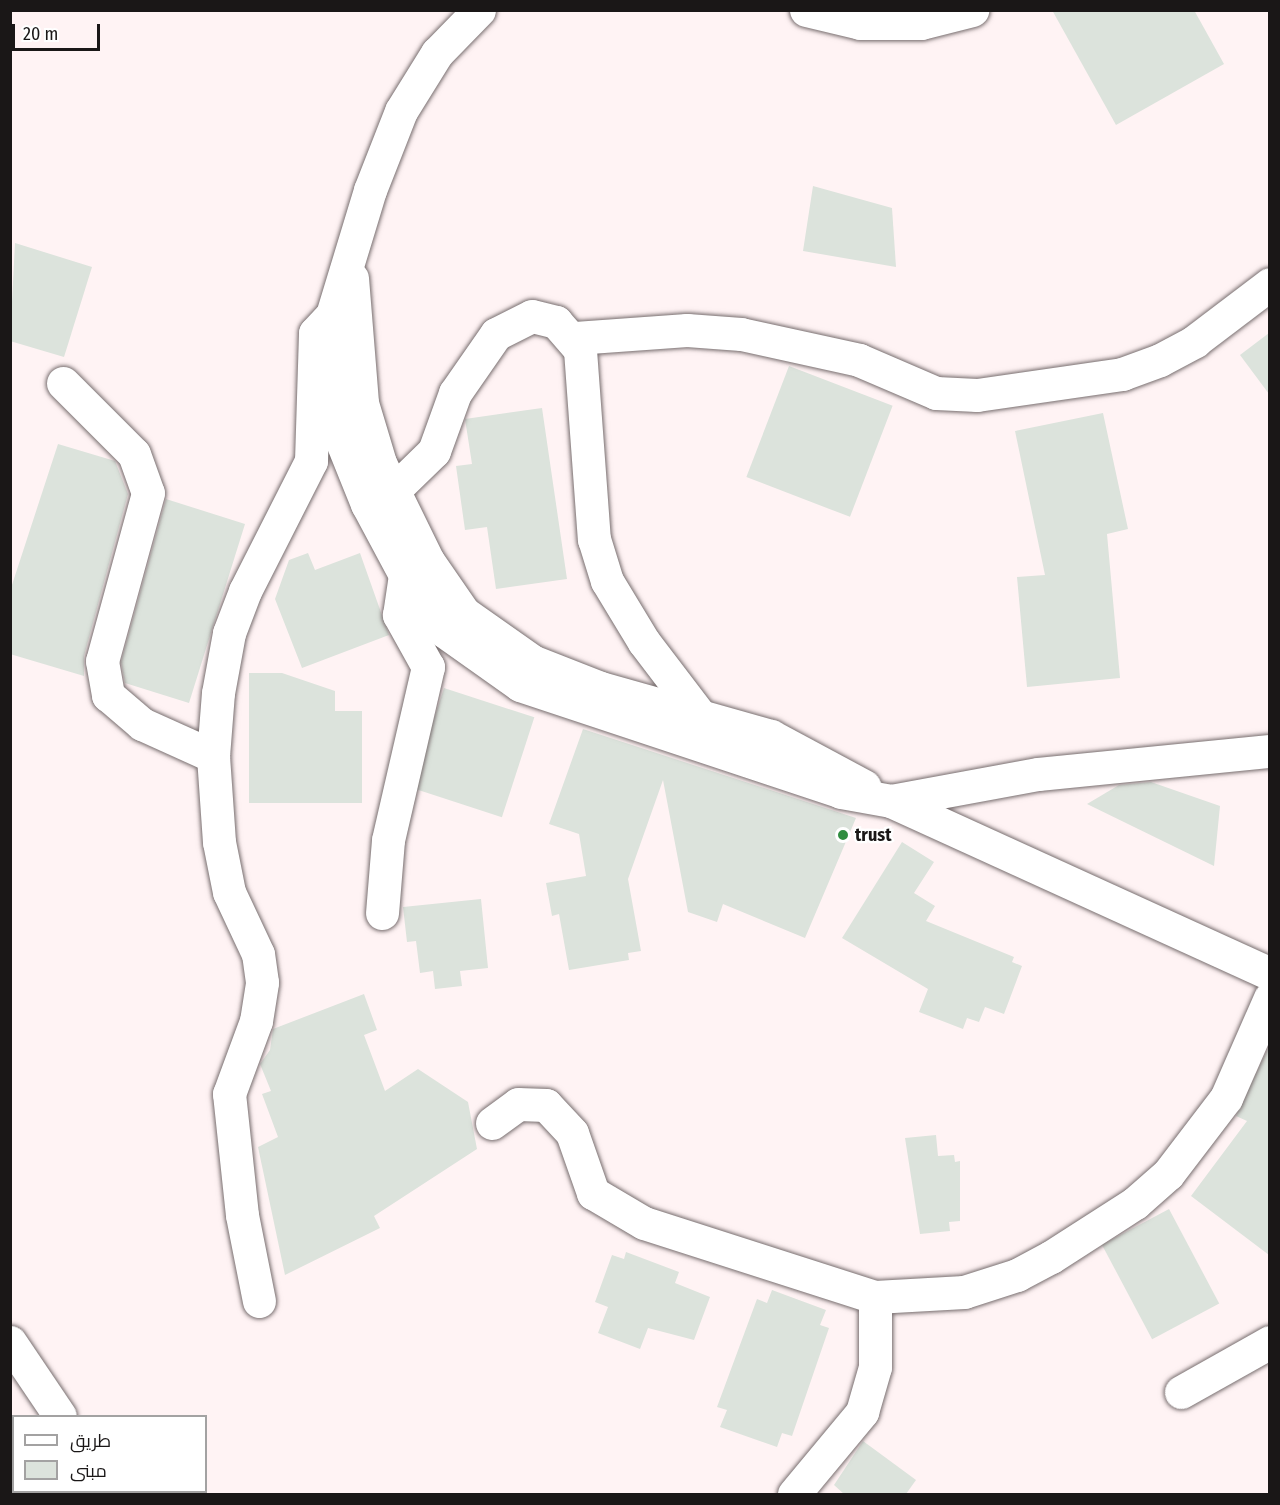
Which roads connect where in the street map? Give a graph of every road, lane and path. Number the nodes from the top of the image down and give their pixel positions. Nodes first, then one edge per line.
1 (479, 10) edge
2 (806, 10) edge
3 (972, 10) edge
4 (351, 259) junction
5 (1269, 284) edge
6 (332, 315) junction
7 (575, 338) junction
8 (63, 383) dead end
9 (379, 498) junction
10 (405, 575) junction
11 (698, 713) junction
12 (1269, 751) edge
13 (213, 756) junction
14 (884, 799) junction
15 (382, 913) dead end
16 (1269, 974) edge
17 (1269, 998) edge
18 (492, 1123) dead end
19 (875, 1297) junction
20 (259, 1301) dead end
21 (10, 1342) edge
22 (1269, 1342) edge
23 (1182, 1392) dead end
24 (59, 1415) edge
25 (794, 1494) edge

1 - 4 street
2 - 3 street
4 - 6 street
4 - 9 street
5 - 7 street
6 - 9 street
6 - 13 street
7 - 9 street
7 - 11 street
8 - 13 street
9 - 10 street
9 - 11 street
10 - 14 street
10 - 15 street
11 - 14 street
12 - 14 street
13 - 20 street
14 - 16 street
17 - 19 street
18 - 19 street
19 - 25 street
21 - 24 street
22 - 23 street

